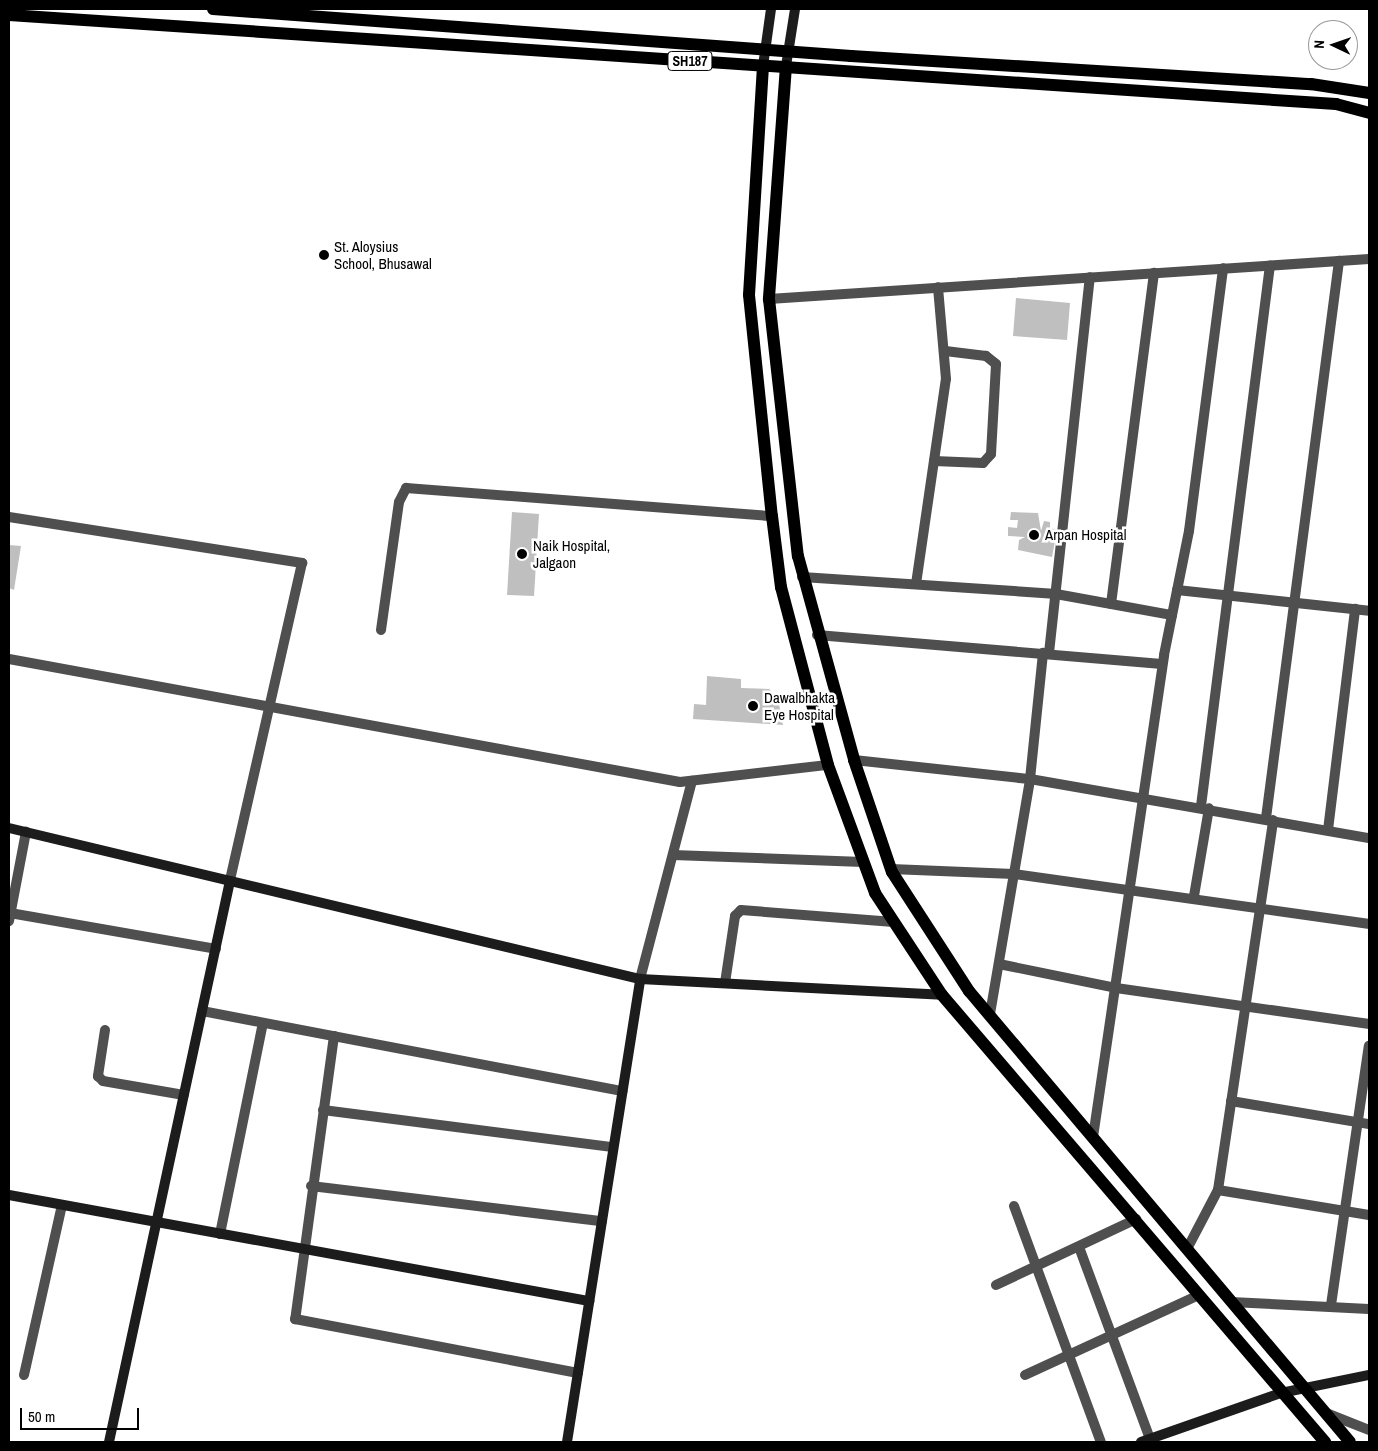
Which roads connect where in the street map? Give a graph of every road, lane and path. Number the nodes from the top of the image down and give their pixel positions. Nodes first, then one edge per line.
1 (213, 9) edge
2 (771, 9) edge
3 (795, 9) edge
4 (9, 15) edge
5 (765, 49) junction
6 (788, 51) junction
7 (910, 60) junction
8 (763, 66) junction
9 (786, 66) junction
10 (1049, 68) junction
11 (908, 75) junction
12 (1159, 75) junction
13 (1232, 80) junction
14 (1046, 84) junction
15 (1311, 84) junction
16 (1155, 91) junction
17 (1369, 93) edge
18 (1231, 96) junction
19 (1307, 102) junction
20 (1369, 113) edge
21 (1369, 259) edge
22 (1339, 260) junction
23 (1270, 265) junction
24 (1223, 268) junction
25 (1154, 272) junction
26 (1090, 277) junction
27 (938, 287) junction
28 (768, 299) junction
29 (945, 351) junction
30 (934, 461) junction
31 (772, 516) junction
32 (9, 517) edge
33 (802, 577) junction
34 (916, 584) junction
35 (1177, 590) junction
36 (1056, 594) junction
37 (1226, 594) junction
38 (1293, 602) junction
39 (1111, 604) junction
40 (1355, 610) junction
41 (1369, 611) edge
42 (1172, 615) junction
43 (381, 630) dead end
44 (817, 635) junction
45 (1046, 653) junction
46 (9, 659) edge
47 (1162, 664) junction
48 (270, 708) junction
49 (854, 760) junction
50 (828, 765) junction
51 (1030, 779) junction
52 (692, 781) junction
53 (1146, 796) junction
54 (1205, 807) junction
55 (1269, 819) junction
56 (9, 828) edge
57 (1328, 830) junction
58 (26, 832) junction
59 (1369, 838) edge
60 (673, 855) junction
61 (863, 862) junction
62 (891, 869) junction
63 (1014, 874) junction
64 (230, 881) junction
65 (1132, 887) junction
66 (1194, 896) junction
67 (1260, 906) junction
68 (10, 917) edge
69 (894, 922) junction
70 (1369, 924) edge
71 (216, 949) junction
72 (999, 964) junction
73 (640, 979) junction
74 (725, 984) junction
75 (1116, 988) junction
76 (942, 995) junction
77 (1245, 1008) junction
78 (202, 1011) junction
79 (990, 1014) junction
80 (263, 1023) junction
81 (1369, 1024) edge
82 (105, 1030) dead end
83 (334, 1036) junction
84 (1369, 1046) edge
85 (622, 1091) junction
86 (184, 1095) junction
87 (1231, 1101) junction
88 (323, 1110) junction
89 (1358, 1122) junction
90 (1369, 1124) edge
91 (1093, 1137) junction
92 (613, 1147) junction
93 (311, 1186) junction
94 (1218, 1190) junction
95 (9, 1195) edge
96 (62, 1205) junction
97 (1014, 1206) dead end
98 (1345, 1211) junction
99 (1369, 1215) edge
100 (1136, 1220) junction
101 (602, 1221) junction
102 (156, 1223) junction
103 (220, 1234) junction
104 (1079, 1247) junction
105 (301, 1249) junction
106 (1187, 1250) junction
107 (1036, 1268) junction
108 (996, 1285) dead end
109 (1199, 1295) junction
110 (589, 1301) junction
111 (1231, 1302) junction
112 (1331, 1305) junction
113 (1369, 1309) edge
114 (1111, 1336) junction
115 (1069, 1355) junction
116 (578, 1374) junction
117 (24, 1375) dead end
118 (1025, 1375) dead end
119 (1369, 1375) edge
120 (1304, 1388) junction
121 (1281, 1393) junction
122 (1323, 1412) junction
123 (1369, 1430) edge
124 (1146, 1441) edge
125 (109, 1442) edge
126 (567, 1442) edge
127 (1101, 1442) edge
128 (1325, 1442) edge
129 (1350, 1442) edge

1 - 5 main road, SH187
2 - 5 street
3 - 6 street
4 - 8 main road, SH187
5 - 6 main road, SH187
5 - 8 street
6 - 7 main road, SH187
6 - 9 street
7 - 10 main road, SH187
7 - 11 main road
8 - 9 main road, SH187
8 - 31 main road
9 - 11 main road, SH187
9 - 28 main road
10 - 12 main road, SH187
10 - 14 main road
11 - 14 main road, SH187
12 - 13 main road, SH187
12 - 16 main road
13 - 15 main road, SH187
13 - 18 main road
14 - 16 main road, SH187
15 - 17 main road, SH187
15 - 19 main road
16 - 18 main road, SH187
18 - 19 main road, SH187
19 - 20 main road, SH187
21 - 22 street
22 - 23 street
22 - 38 street
23 - 24 street
23 - 37 street
24 - 25 street
24 - 35 street
25 - 26 street
25 - 39 street
26 - 27 street
26 - 36 street
27 - 28 street
27 - 29 street
28 - 33 main road
29 - 30 street
29 - 30 street
30 - 34 street
31 - 43 street
31 - 50 main road
32 - 48 street
33 - 34 street
33 - 44 main road
34 - 36 street
35 - 37 street
35 - 42 street
36 - 39 street
36 - 45 street
37 - 38 street
37 - 54 street
38 - 40 street
38 - 55 street
39 - 42 street
40 - 41 street
40 - 57 street
42 - 47 street
44 - 45 street
44 - 49 main road
45 - 47 street
45 - 51 street
46 - 48 street
47 - 53 street
48 - 52 street
48 - 64 street
49 - 51 street
49 - 62 main road
50 - 52 street
50 - 61 main road
51 - 53 street
51 - 63 street
52 - 60 street
53 - 54 street
53 - 65 street
54 - 55 street
54 - 66 street
55 - 57 street
55 - 67 street
56 - 58 street
57 - 59 street
58 - 64 street
58 - 68 street
60 - 61 street
60 - 73 street
61 - 69 main road
62 - 63 street
62 - 79 main road
63 - 65 street
63 - 72 street
64 - 71 street
64 - 73 street
65 - 66 street
65 - 75 street
66 - 67 street
67 - 70 street
67 - 77 street
68 - 71 street
69 - 74 street
69 - 76 main road
71 - 78 street
72 - 75 street
72 - 79 street
73 - 74 street
73 - 85 street
74 - 76 street
75 - 77 street
75 - 91 street
76 - 100 main road
77 - 81 street
77 - 87 street
78 - 80 street
78 - 86 street
79 - 91 main road
80 - 83 street
80 - 103 street
82 - 86 street
83 - 85 street
83 - 88 street
84 - 89 street
85 - 92 street
86 - 102 street
87 - 89 street
87 - 94 street
88 - 92 street
88 - 93 street
89 - 90 street
89 - 98 street
91 - 106 main road
92 - 101 street
93 - 101 street
93 - 105 street
94 - 98 street
94 - 106 street
95 - 96 street
96 - 102 street
96 - 117 street
97 - 107 street
98 - 99 street
98 - 112 street
100 - 104 street
100 - 109 main road
101 - 110 street
102 - 103 street
102 - 125 street
103 - 105 street
104 - 107 street
104 - 114 street
105 - 110 street
105 - 116 street
106 - 111 main road
107 - 108 street
107 - 115 street
109 - 114 street
109 - 121 main road
110 - 116 street
111 - 112 street
111 - 120 main road
112 - 113 street
114 - 115 street
114 - 124 street
115 - 118 street
115 - 127 street
116 - 126 street
119 - 120 street
120 - 121 street
120 - 122 main road
121 - 124 street
121 - 128 main road
122 - 123 street
122 - 129 main road

